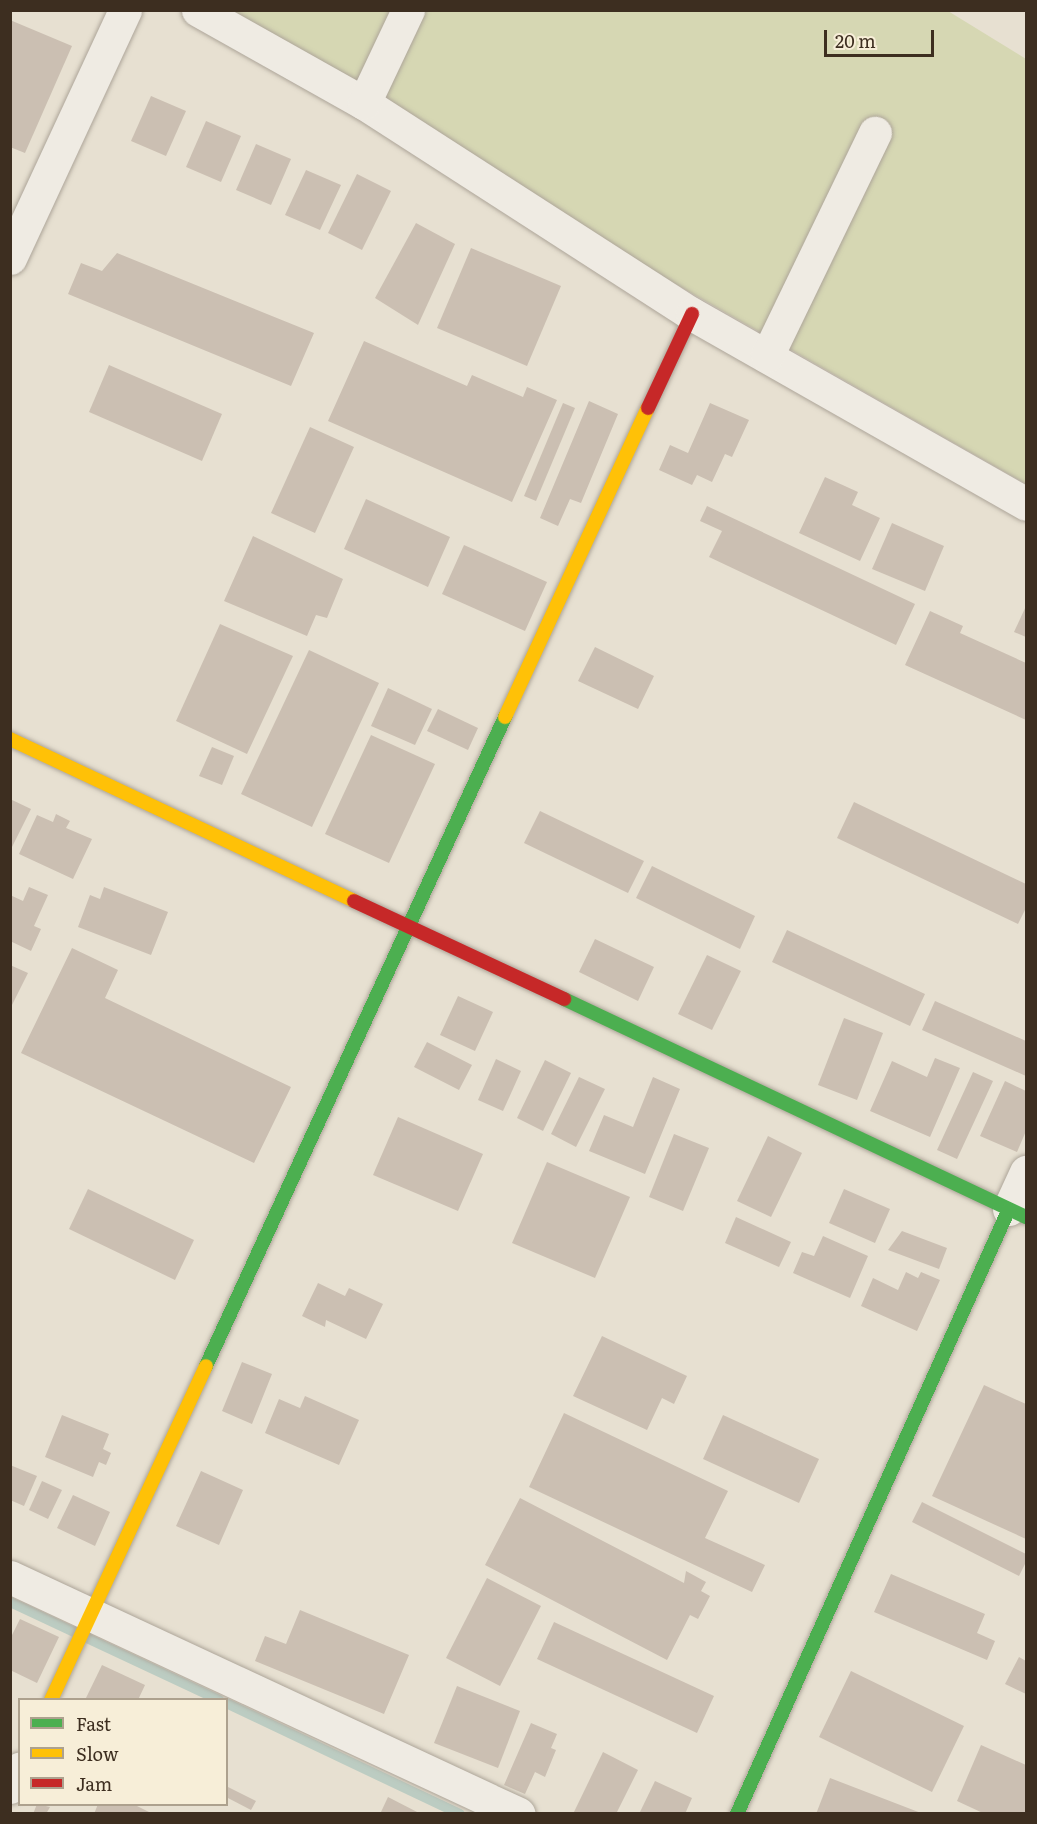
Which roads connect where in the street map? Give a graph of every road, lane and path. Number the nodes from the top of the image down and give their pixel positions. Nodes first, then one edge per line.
1 (125, 10) edge
2 (198, 10) edge
3 (408, 10) edge
4 (364, 103) junction
5 (875, 133) dead end
6 (10, 258) edge
7 (692, 314) junction
8 (768, 356) junction
9 (1026, 504) edge
10 (10, 739) edge
11 (409, 927) junction
12 (1026, 1172) edge
13 (1017, 1213) edge
14 (10, 1577) edge
15 (91, 1613) junction
16 (52, 1698) edge
17 (18, 1772) edge
18 (10, 1787) edge
19 (519, 1814) edge
20 (737, 1814) edge

1 - 6 street
2 - 4 street
3 - 4 street
4 - 7 street
5 - 8 street
7 - 8 street
7 - 11 street
8 - 9 street
10 - 11 street
11 - 13 street
11 - 15 street
12 - 13 street
13 - 20 street
14 - 15 street
15 - 16 street
15 - 19 street
17 - 18 street

